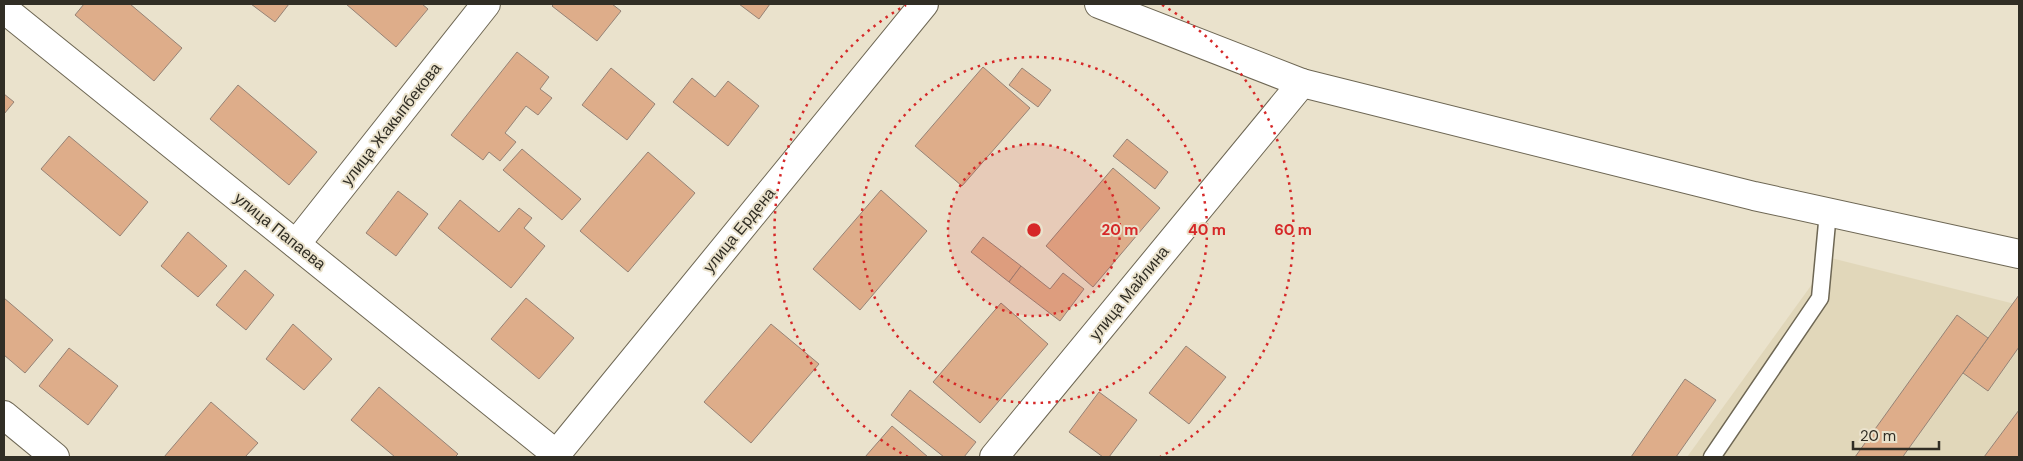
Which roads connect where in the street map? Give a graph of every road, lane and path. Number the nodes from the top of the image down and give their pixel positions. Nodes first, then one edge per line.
1 (486, 4) edge
2 (924, 4) edge
3 (1099, 4) edge
4 (4, 9) edge
5 (1302, 83) junction
6 (1828, 212) junction
7 (296, 244) junction
8 (2019, 254) edge
9 (4, 416) edge
10 (555, 456) edge
11 (55, 457) edge
12 (994, 457) edge
13 (1712, 457) edge

1 - 7 street, улица Жакыпбекова
2 - 10 street, улица Ердена
3 - 5 street
4 - 7 street, улица Папаева
5 - 6 street
5 - 12 street, улица Майлина
6 - 8 street
6 - 13 lane
7 - 10 street, улица Папаева
9 - 11 street

